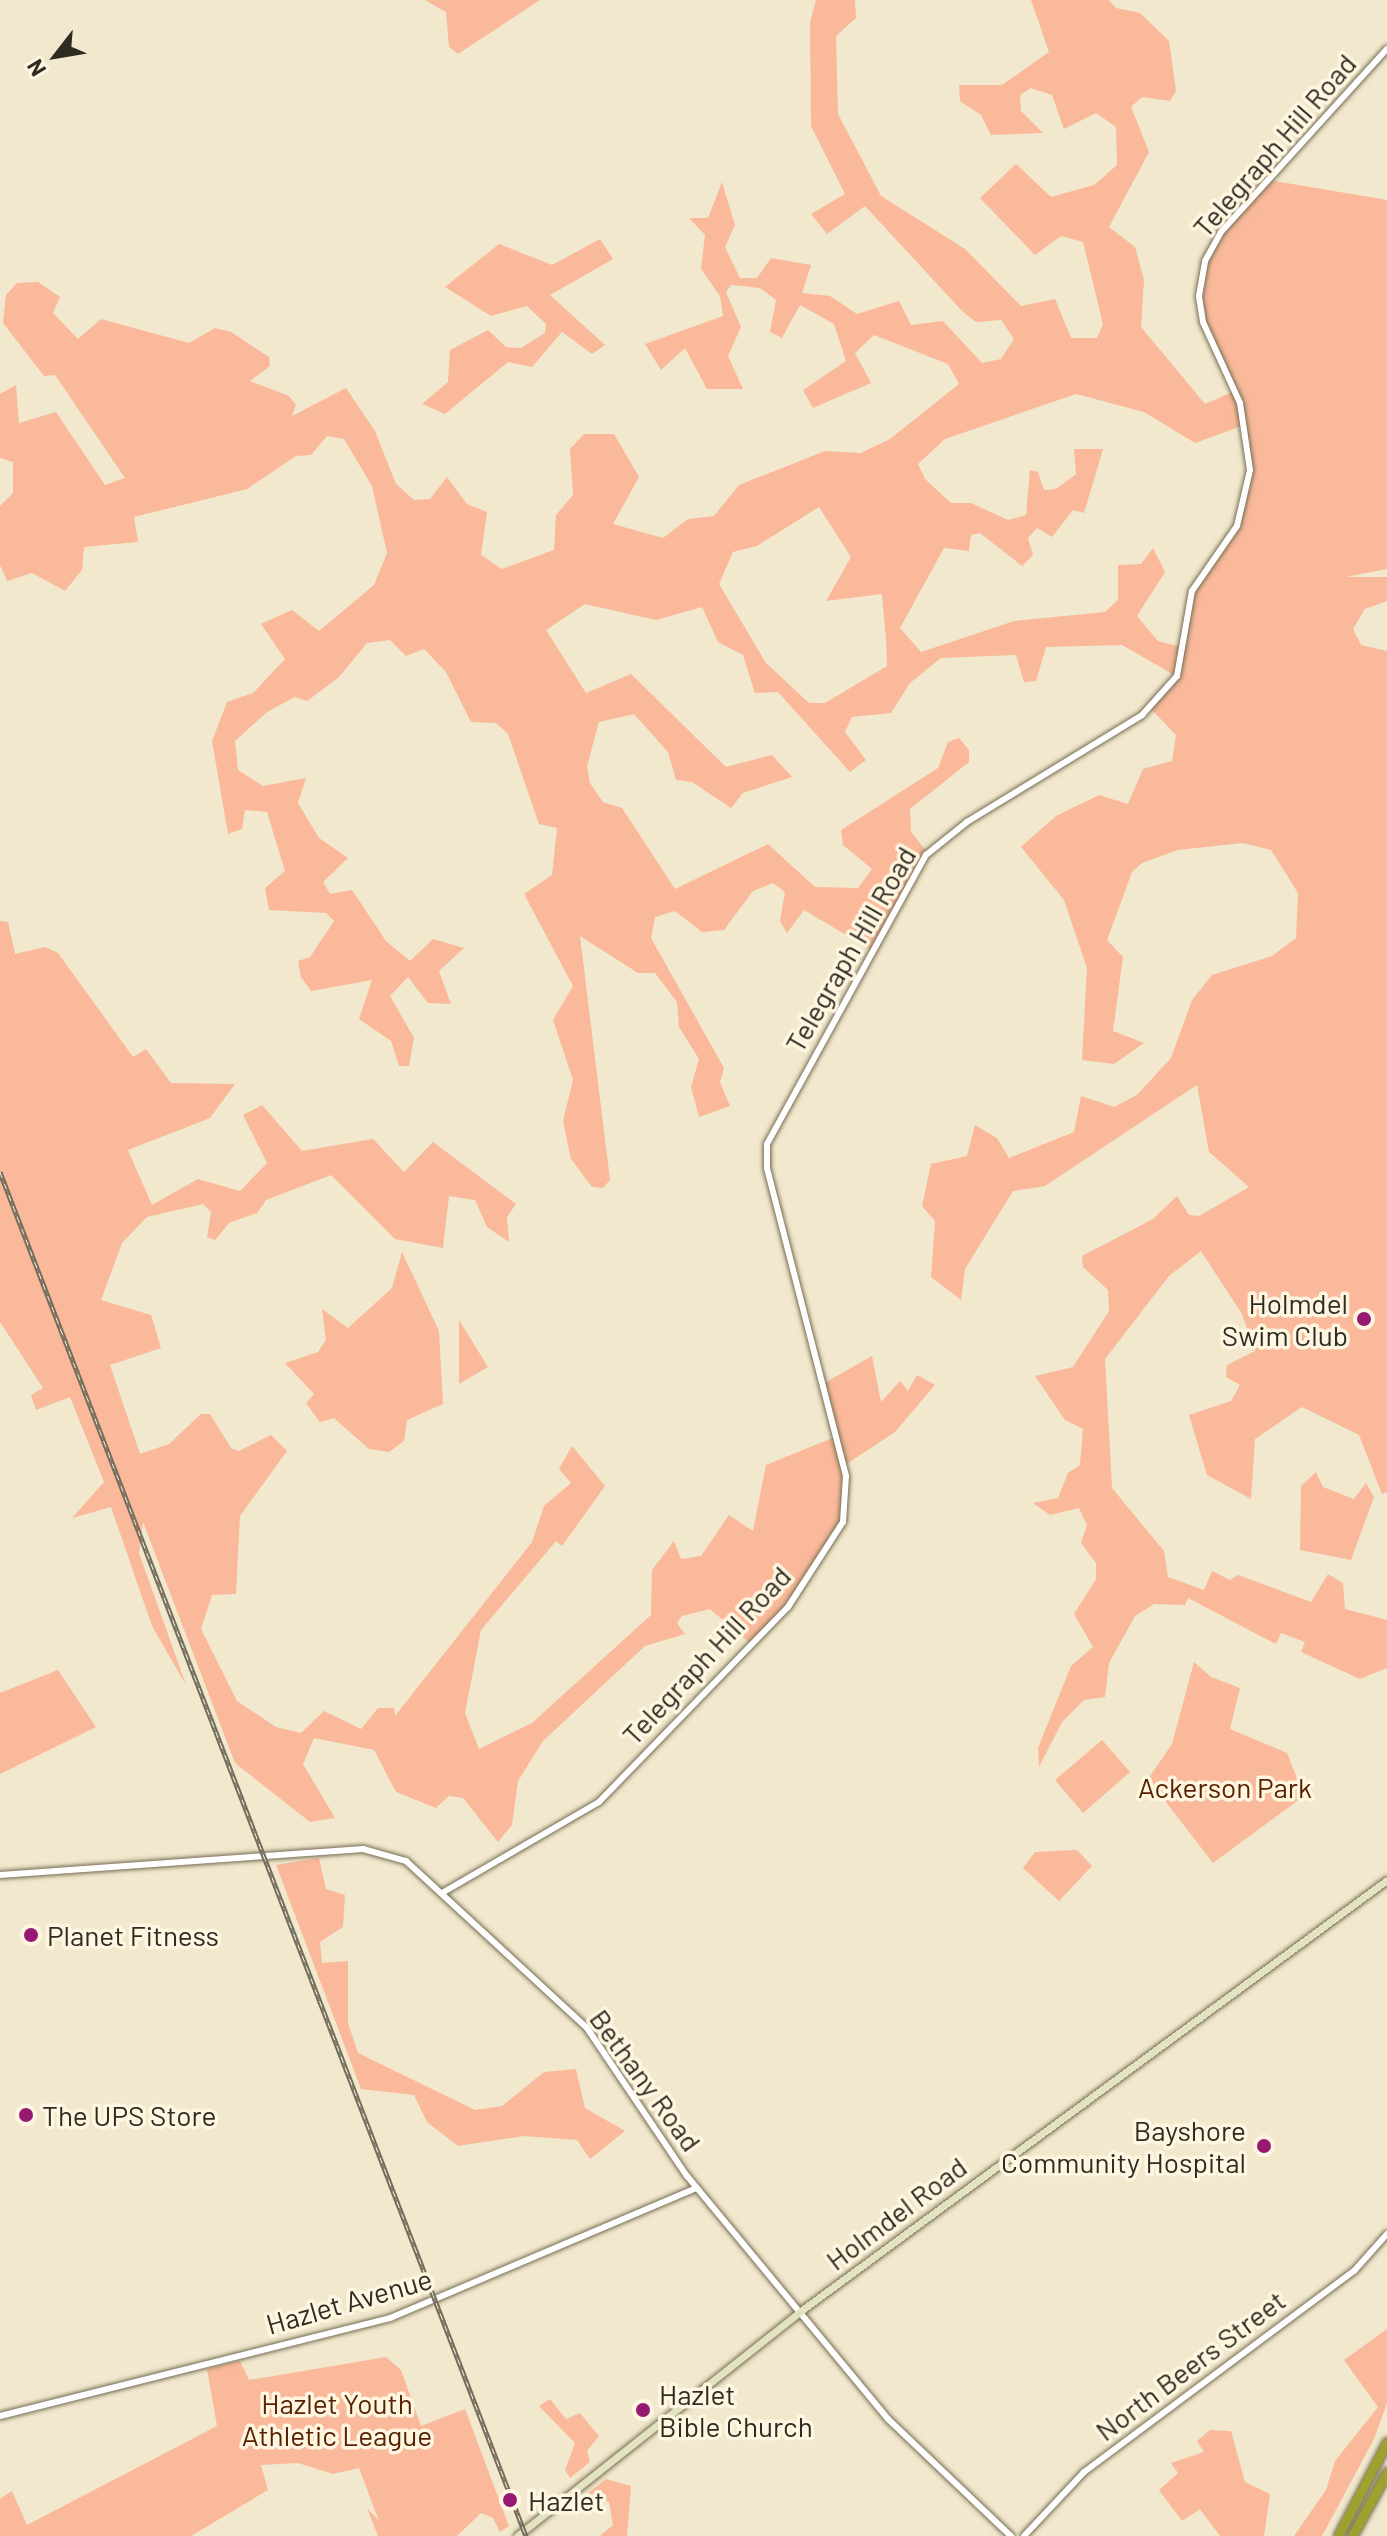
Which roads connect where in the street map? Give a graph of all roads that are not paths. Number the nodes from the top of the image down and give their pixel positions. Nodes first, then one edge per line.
1 (1387, 49) edge
2 (0, 1875) edge
3 (1387, 1880) edge
4 (442, 1893) junction
5 (697, 2188) junction
6 (1387, 2234) edge
7 (802, 2310) junction
8 (0, 2416) edge
9 (1387, 2442) edge
10 (1387, 2472) edge
11 (517, 2536) edge
12 (1011, 2536) edge
13 (1024, 2536) edge
14 (1338, 2536) edge
15 (1352, 2536) edge

1 - 4 street, Telegraph Hill Road
2 - 4 street, Bethany Road
3 - 7 main road, Holmdel Road
4 - 5 street, Bethany Road
5 - 7 street, Bethany Road
5 - 8 street, Hazlet Avenue
6 - 13 street, North Beers Street
7 - 11 main road, Holmdel Road
7 - 12 street, Bethany Road
9 - 14 highway
10 - 15 highway

